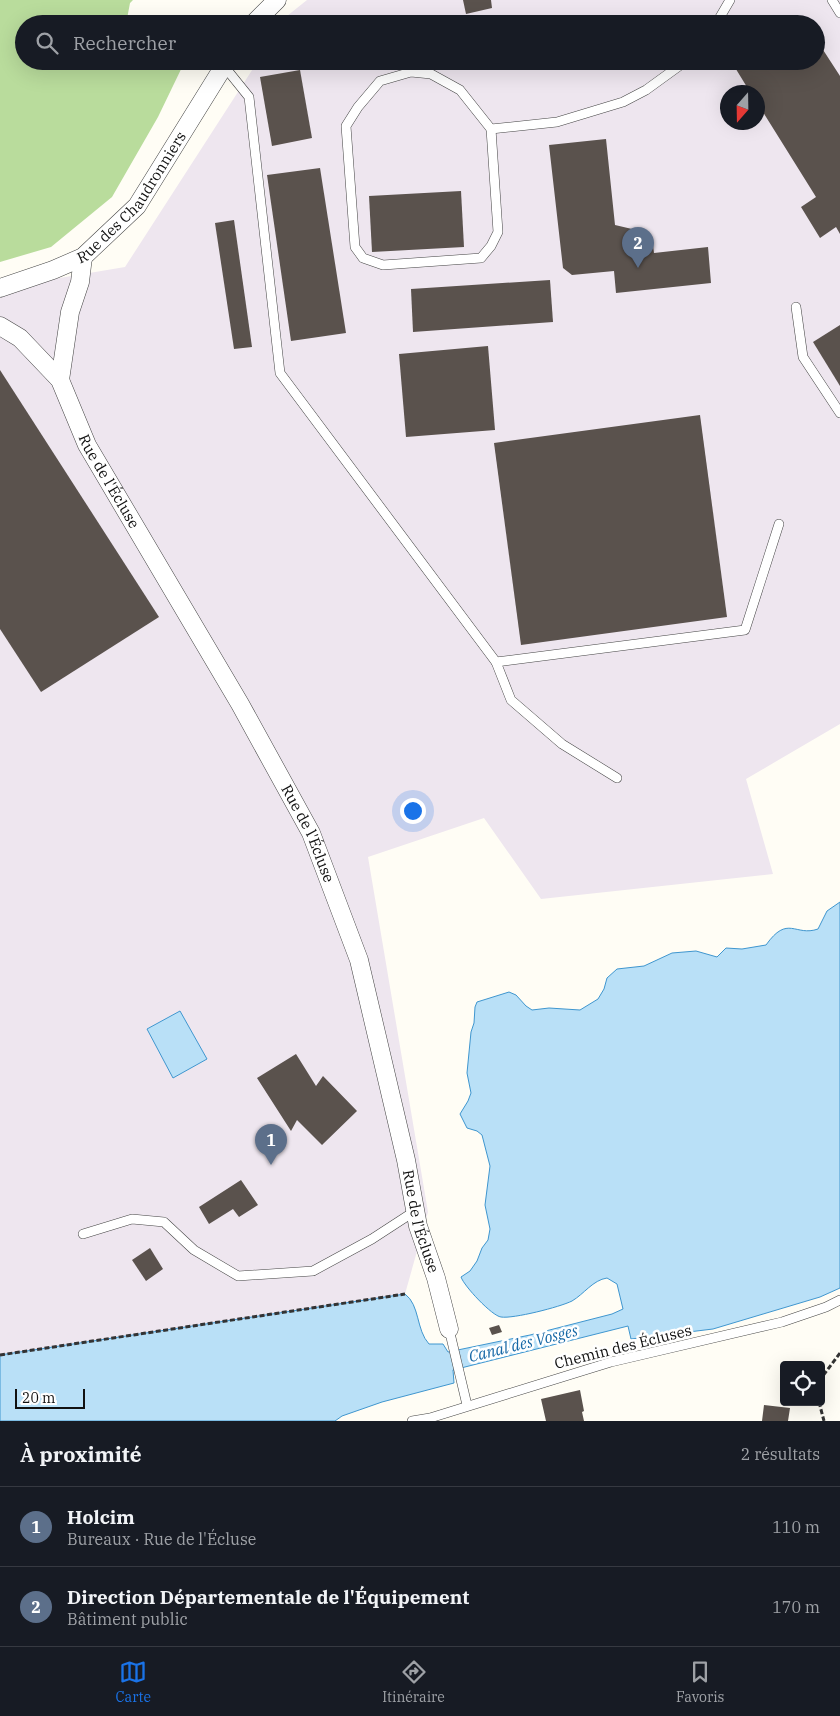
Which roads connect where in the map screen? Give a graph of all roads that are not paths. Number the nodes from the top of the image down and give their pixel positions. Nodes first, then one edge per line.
1 (277, 0) edge
2 (730, 0) edge
3 (832, 0) edge
4 (840, 13) edge
5 (262, 15) edge
6 (721, 15) edge
7 (221, 70) edge
8 (229, 70) edge
9 (674, 70) edge
10 (491, 129) junction
11 (83, 257) junction
12 (0, 288) edge
13 (796, 307) dead end
14 (0, 326) edge
15 (60, 380) junction
16 (840, 413) edge
17 (779, 524) dead end
18 (496, 662) junction
19 (617, 778) dead end
20 (415, 1212) junction
21 (83, 1234) dead end
22 (840, 1300) edge
23 (449, 1329) joint
24 (467, 1405) junction
25 (412, 1421) edge

1 - 5 street
2 - 6 lane
3 - 4 lane
7 - 11 street, Rue des Chaudronniers
8 - 18 lane
9 - 10 lane
10 - 10 lane
11 - 12 street, Rue des Chaudronniers
11 - 15 street
13 - 16 lane
14 - 15 street, Rue de l'Écluse
15 - 20 street, Rue de l'Écluse
17 - 18 lane
18 - 19 lane
20 - 21 lane
20 - 23 street, Rue de l'Écluse
22 - 24 lane, Chemin des Écluses
23 - 24 lane
24 - 25 lane, Chemin des Écluses

